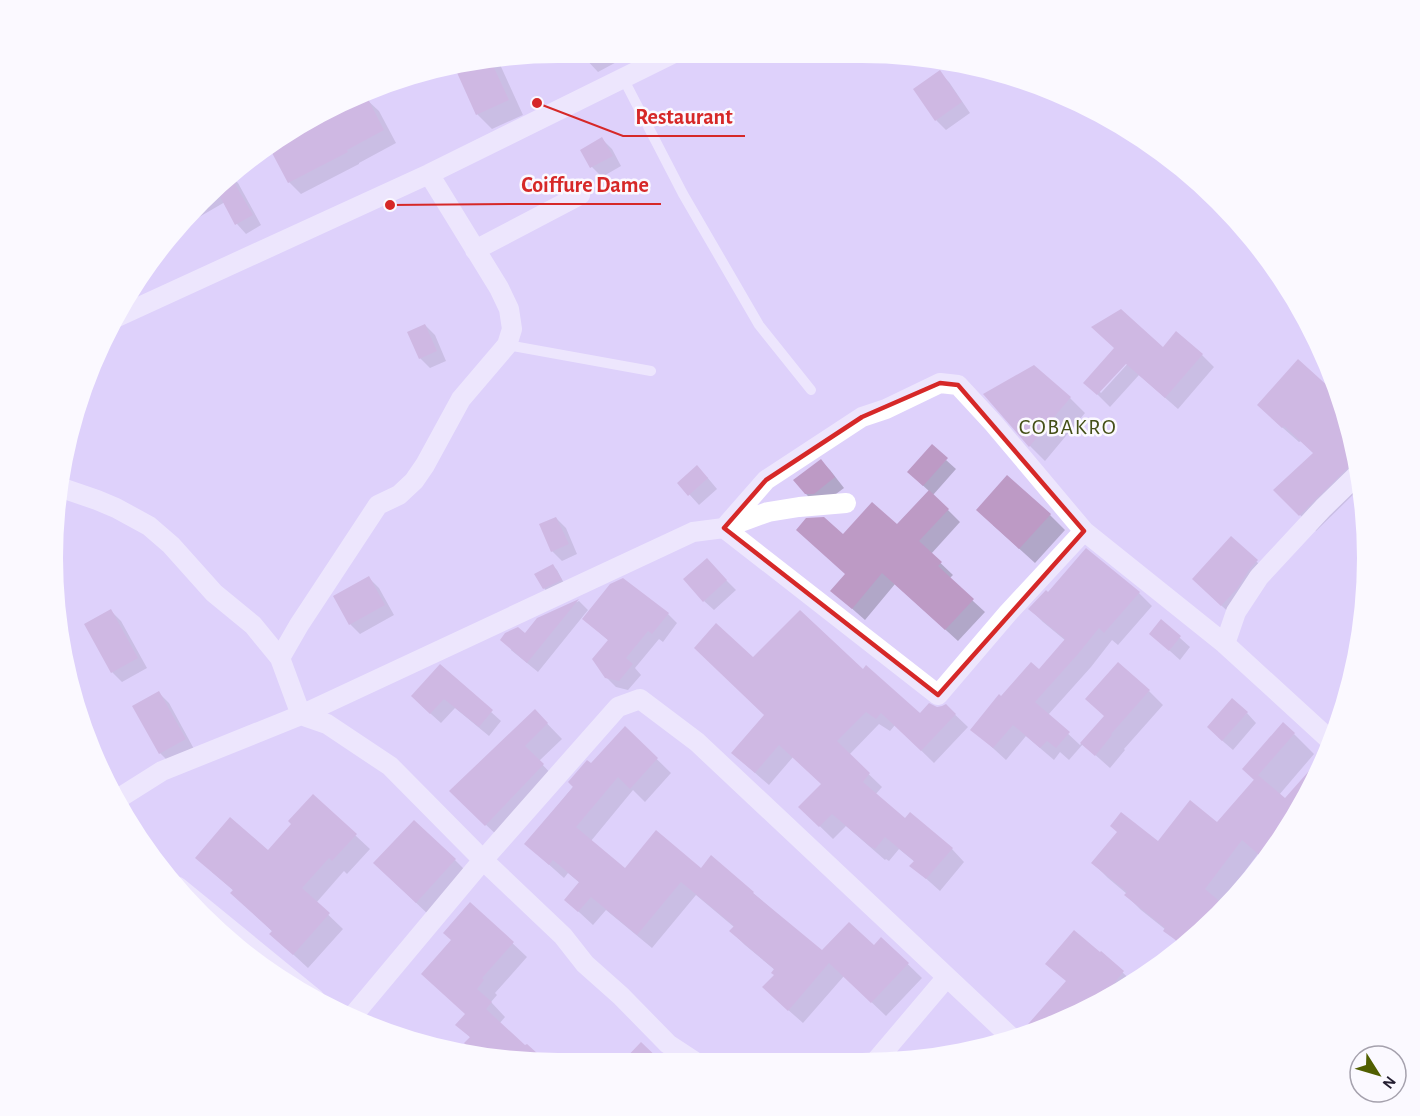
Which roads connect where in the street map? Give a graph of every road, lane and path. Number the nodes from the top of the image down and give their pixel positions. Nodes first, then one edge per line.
1 (654, 63) edge
2 (623, 78) junction
3 (429, 174) junction
4 (580, 195) dead end
5 (475, 250) junction
6 (128, 312) edge
7 (507, 345) junction
8 (651, 370) dead end
9 (811, 390) dead end
10 (1351, 482) edge
11 (68, 490) edge
12 (846, 503) dead end
13 (724, 528) junction
14 (1084, 531) junction
15 (1226, 644) junction
16 (280, 658) junction
17 (301, 715) junction
18 (1324, 735) edge
19 (123, 795) edge
20 (483, 860) junction
21 (947, 977) junction
22 (358, 1010) edge
23 (1005, 1032) edge
24 (883, 1052) edge
25 (682, 1053) edge

1 - 2 street
2 - 3 street
2 - 9 lane
3 - 5 street
3 - 6 street
4 - 5 street
5 - 7 street
7 - 8 lane
7 - 16 street
10 - 15 street
11 - 16 street
12 - 13 street
13 - 14 street
13 - 14 street
13 - 17 street
14 - 15 street
15 - 18 street
16 - 17 street
17 - 19 street
17 - 20 street
20 - 21 street
20 - 22 street
20 - 25 street
21 - 23 street
21 - 24 street

